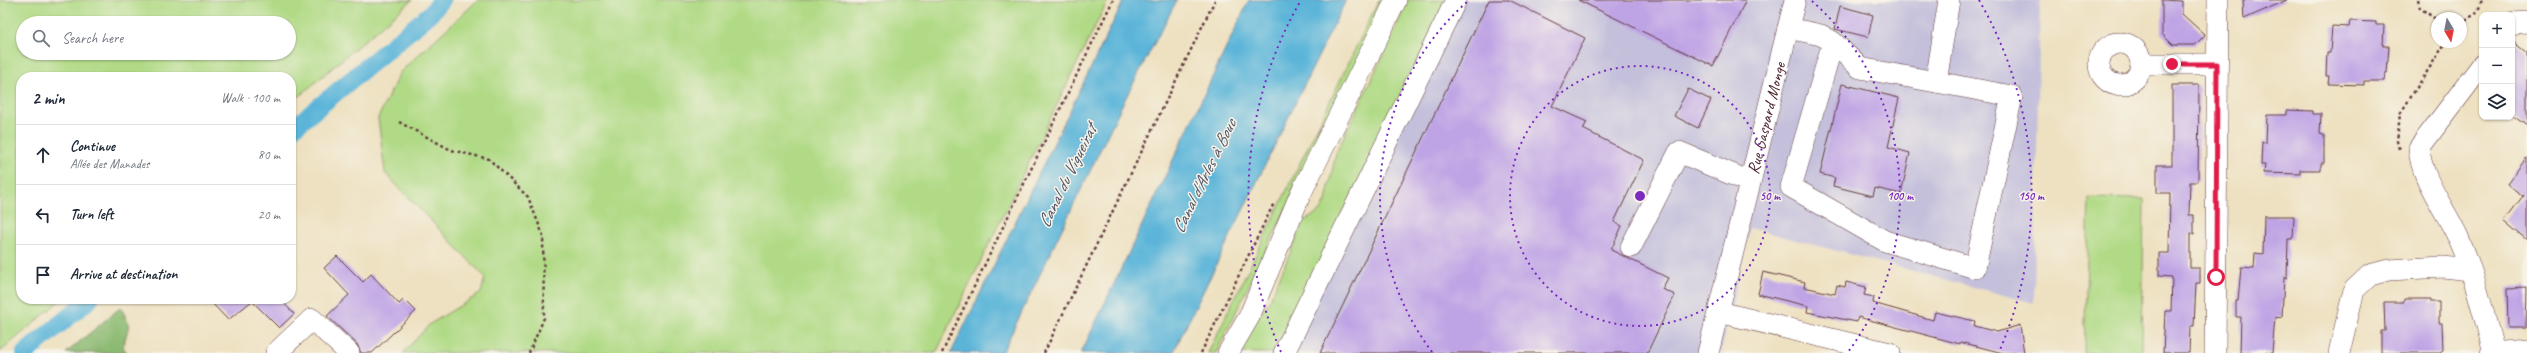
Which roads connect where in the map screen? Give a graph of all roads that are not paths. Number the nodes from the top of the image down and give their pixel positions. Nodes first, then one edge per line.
1 (1396, 0) edge
2 (1456, 0) edge
3 (1795, 0) edge
4 (1949, 0) edge
5 (2218, 0) edge
6 (2527, 22) edge
7 (2515, 23) edge
8 (1788, 28) junction
9 (1833, 42) junction
10 (2141, 64) dead end
11 (2217, 64) junction
12 (2479, 69) edge
13 (1936, 82) junction
14 (1750, 182) junction
15 (1631, 247) dead end
16 (2470, 270) junction
17 (1719, 312) junction
18 (2527, 350) edge
19 (2493, 352) edge
20 (276, 353) edge
21 (349, 353) edge
22 (1228, 353) edge
23 (1284, 353) edge
24 (1708, 353) edge
25 (1890, 353) edge
26 (2215, 353) edge
27 (2339, 353) edge

1 - 22 street
2 - 23 street
3 - 8 street, Rue Gaspard Monge
4 - 13 street
5 - 11 street
6 - 7 street
8 - 9 street
8 - 14 street, Rue Gaspard Monge
9 - 13 street
9 - 13 street
10 - 11 street
11 - 26 street
12 - 16 street
14 - 15 street
14 - 17 street, Rue Gaspard Monge
16 - 19 street
16 - 27 street
17 - 24 street, Rue Gaspard Monge
17 - 25 street
18 - 19 street
20 - 21 street

